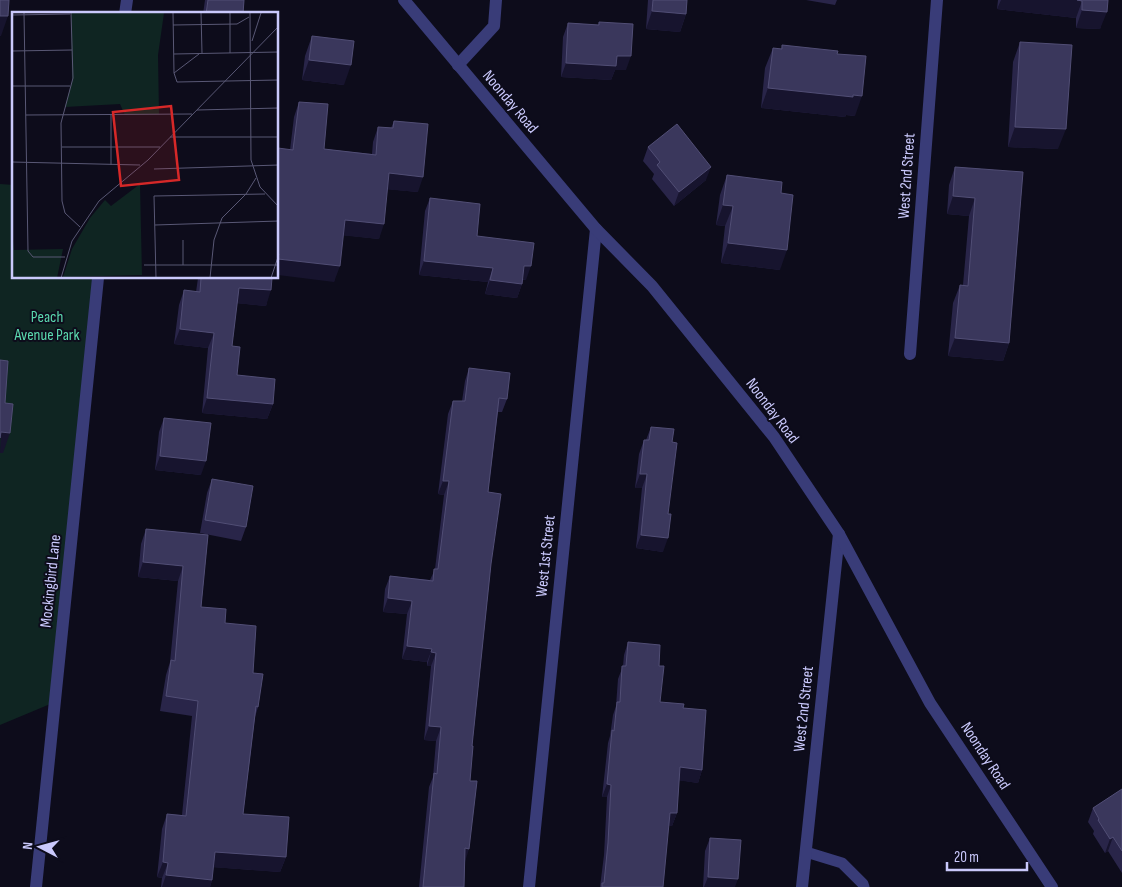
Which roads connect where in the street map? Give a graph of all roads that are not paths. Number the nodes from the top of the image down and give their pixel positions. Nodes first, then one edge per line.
1 (404, 0) edge
2 (496, 0) edge
3 (937, 0) edge
4 (458, 65) junction
5 (596, 229) junction
6 (98, 279) edge
7 (910, 354) dead end
8 (839, 534) junction
9 (806, 852) junction
10 (36, 887) edge
11 (529, 887) edge
12 (802, 887) edge
13 (864, 887) edge
14 (1052, 887) edge

1 - 4 street, Noonday Road
2 - 4 street
3 - 7 street, West 2nd Street
4 - 5 street, Noonday Road
5 - 8 street, Noonday Road
5 - 11 street, West 1st Street
6 - 10 street, Mockingbird Lane
8 - 9 street, West 2nd Street
8 - 14 street, Noonday Road
9 - 12 street, West 2nd Street
9 - 13 lane

